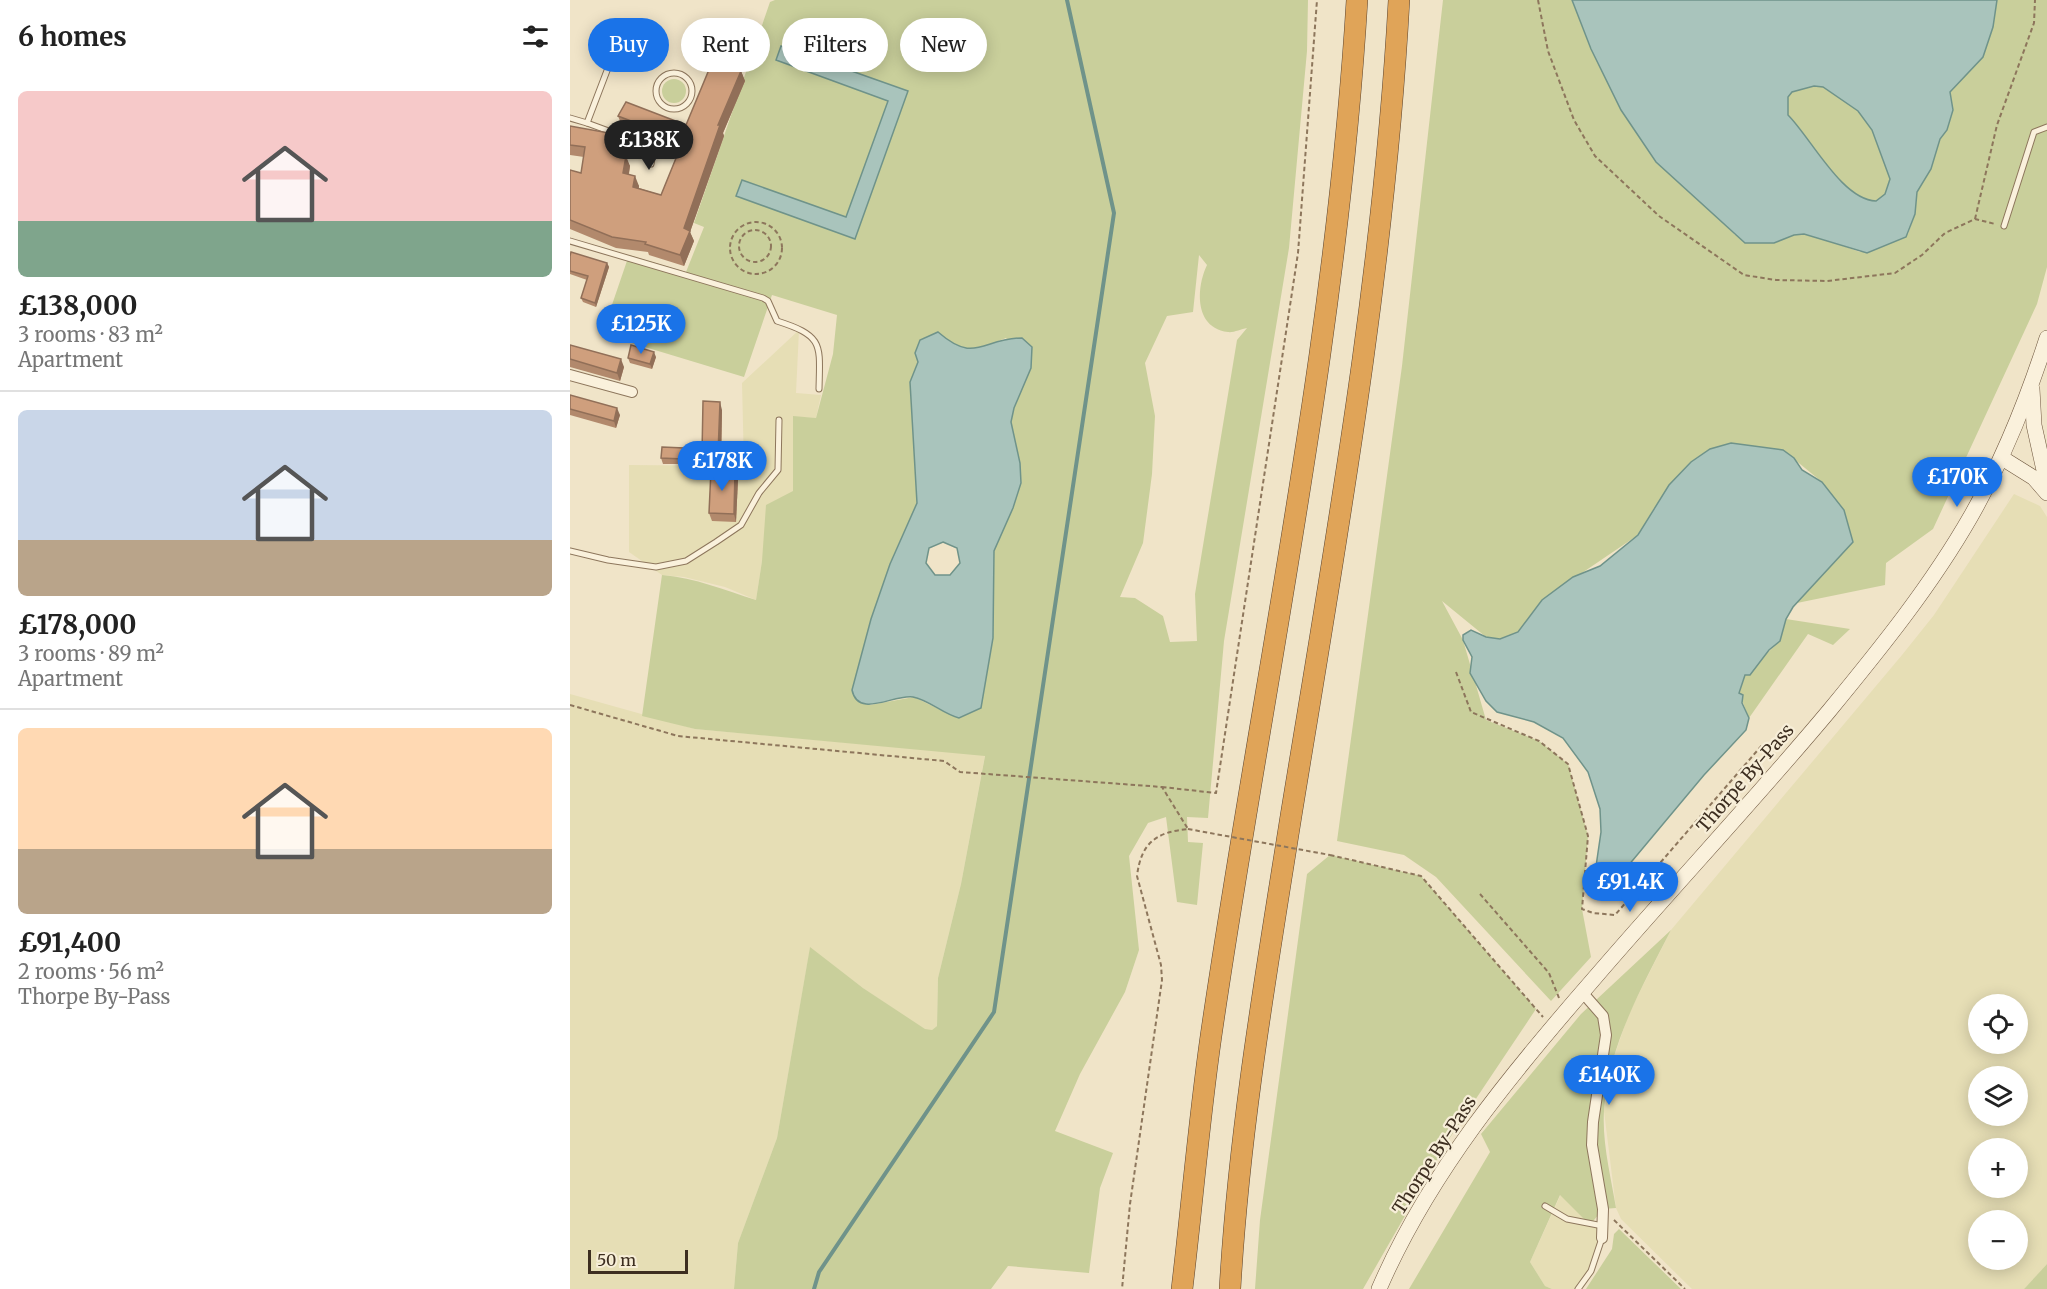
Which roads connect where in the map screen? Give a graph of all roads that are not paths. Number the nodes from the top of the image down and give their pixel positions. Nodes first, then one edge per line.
1 (1357, 0) edge
2 (1399, 0) edge
3 (606, 72) edge
4 (657, 85) joint
5 (570, 118) edge
6 (586, 123) junction
7 (2047, 127) edge
8 (651, 164) dead end
9 (2004, 226) road end
10 (570, 241) edge
11 (2047, 338) edge
12 (570, 375) edge
13 (2032, 383) junction
14 (819, 389) dead end
15 (632, 392) dead end
16 (779, 420) dead end
17 (2002, 458) junction
18 (2047, 484) edge
19 (2047, 493) edge
20 (570, 551) edge
21 (1582, 992) junction
22 (1545, 1206) dead end
23 (1603, 1226) junction
24 (1602, 1238) joint
25 (1182, 1289) edge
26 (1230, 1289) edge
27 (1379, 1289) edge
28 (1578, 1289) edge

1 - 25 highway
2 - 26 highway
3 - 6 lane
4 - 4 lane
5 - 6 lane
6 - 8 lane
7 - 9 lane
10 - 14 lane
11 - 13 main road, Thorpe By-Pass
12 - 15 street
13 - 17 main road, Thorpe By-Pass
13 - 18 main road
16 - 20 lane
17 - 19 main road
17 - 21 main road, Thorpe By-Pass
21 - 23 street
21 - 27 main road, Thorpe By-Pass
22 - 23 lane
23 - 24 street
24 - 28 lane

